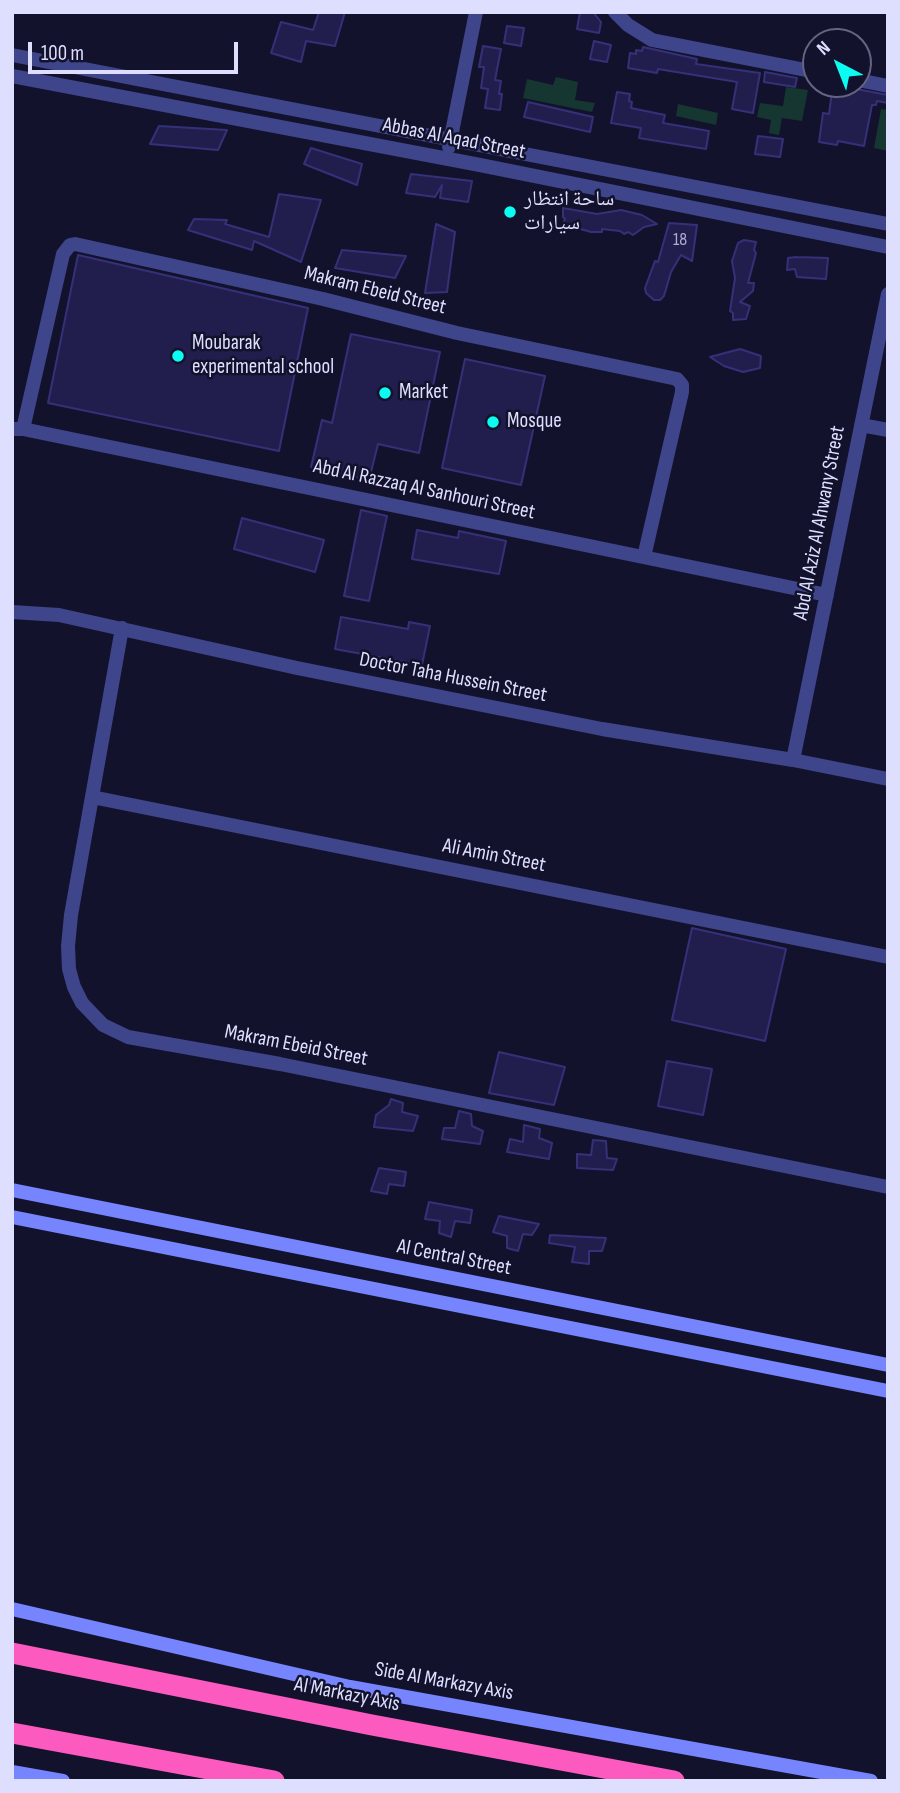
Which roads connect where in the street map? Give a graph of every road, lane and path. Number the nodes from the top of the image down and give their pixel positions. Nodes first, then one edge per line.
1 (476, 12) edge
2 (615, 12) edge
3 (12, 55) edge
4 (802, 69) edge
5 (12, 76) edge
6 (451, 140) junction
7 (447, 159) junction
8 (888, 224) edge
9 (888, 247) edge
10 (888, 295) edge
11 (861, 425) junction
12 (18, 429) edge
13 (888, 430) edge
14 (644, 557) junction
15 (827, 595) junction
16 (12, 612) edge
17 (122, 628) junction
18 (793, 760) junction
19 (888, 779) edge
20 (92, 797) junction
21 (888, 957) edge
22 (888, 1188) edge
23 (12, 1190) edge
24 (12, 1217) edge
25 (888, 1365) edge
26 (888, 1391) edge
27 (12, 1608) edge
28 (12, 1653) edge
29 (12, 1733) edge
30 (12, 1772) edge
31 (63, 1781) edge
32 (274, 1781) edge
33 (674, 1781) edge
34 (871, 1781) edge

1 - 6 street
2 - 4 street
3 - 6 street, Abbas Al Aqad Street
5 - 7 street, Abbas Al Aqad Street
6 - 7 street
6 - 8 street, Abbas Al Aqad Street
7 - 9 street, Abbas Al Aqad Street
10 - 11 street, Abd Al Aziz Al Ahwany Street
11 - 13 street
11 - 15 street, Abd Al Aziz Al Ahwany Street
12 - 14 street, Abd Al Razzaq Al Sanhouri Street
12 - 14 street, Makram Ebeid Street
14 - 15 street, Abd Al Razzaq Al Sanhouri Street
15 - 18 street, Abd Al Aziz Al Ahwany Street
16 - 17 street, Doctor Taha Hussein Street
17 - 18 street, Doctor Taha Hussein Street
17 - 20 street, Makram Ebeid Street
18 - 19 street, Doctor Taha Hussein Street
20 - 21 street, Ali Amin Street
20 - 22 street, Makram Ebeid Street
23 - 25 street, Al Central Street
24 - 26 street
27 - 34 street, Side Al Markazy Axis
28 - 33 highway, Al Markazy Axis
29 - 32 highway
30 - 31 street

